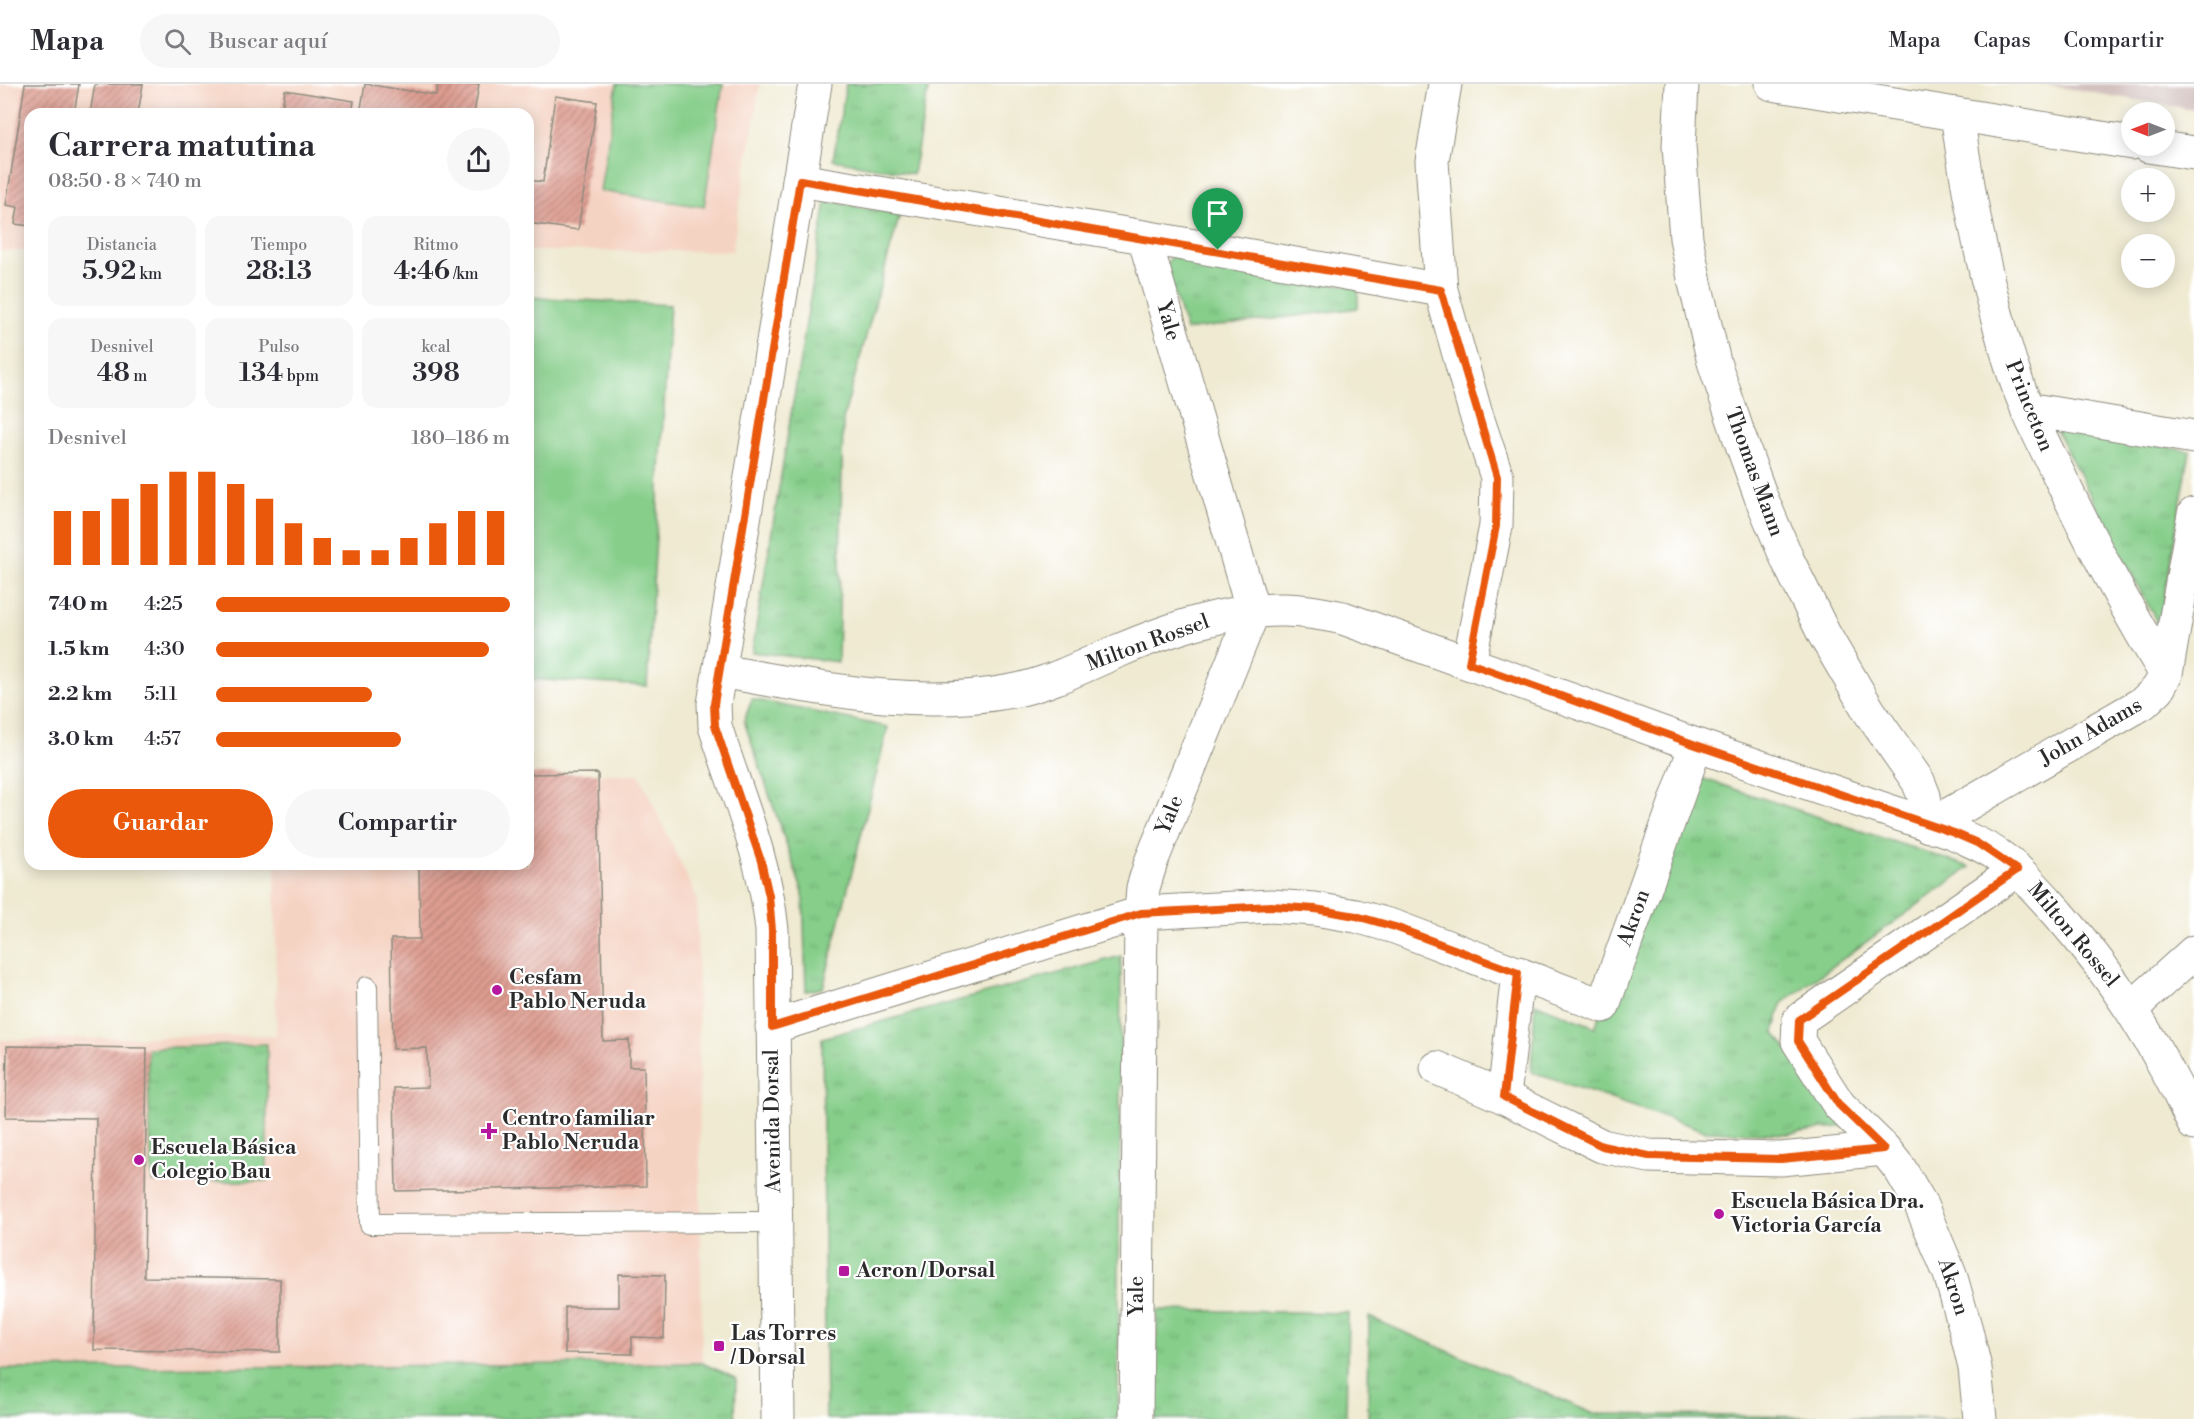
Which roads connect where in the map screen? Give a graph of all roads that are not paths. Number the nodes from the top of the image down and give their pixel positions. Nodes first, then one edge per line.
1 (815, 84) edge
2 (1445, 84) edge
3 (1682, 84) edge
4 (1772, 84) edge
5 (1958, 114) junction
6 (2121, 141) edge
7 (2175, 150) edge
8 (2194, 153) edge
9 (800, 180) junction
10 (1144, 237) junction
11 (1441, 290) junction
12 (2027, 409) junction
13 (2194, 436) edge
14 (2194, 514) edge
15 (1253, 612) junction
16 (1469, 663) junction
17 (719, 671) junction
18 (2166, 674) junction
19 (1696, 745) junction
20 (1929, 826) junction
21 (2017, 870) junction
22 (1141, 913) junction
23 (2194, 952) edge
24 (1518, 973) junction
25 (367, 987) dead end
26 (2132, 1008) junction
27 (772, 1027) junction
28 (1437, 1068) dead end
29 (1504, 1097) junction
30 (2194, 1124) edge
31 (1884, 1149) junction
32 (775, 1222) junction
33 (778, 1419) edge
34 (1136, 1419) edge
35 (1980, 1419) edge

1 - 9 street, Avenida Dorsal
2 - 11 street
3 - 20 street, Thomas Mann
4 - 5 street
5 - 6 street
5 - 12 street, Princeton
7 - 8 street
9 - 10 street
9 - 17 street, Avenida Dorsal
10 - 11 street
10 - 15 street, Yale
11 - 16 street
12 - 13 street
12 - 18 street, Princeton
14 - 18 street, John Adams
15 - 16 street, Milton Rossel
15 - 17 street, Milton Rossel
15 - 22 street, Yale
16 - 19 street, Milton Rossel
17 - 27 street, Avenida Dorsal
18 - 20 street, John Adams
19 - 20 street, Milton Rossel
19 - 24 street, Akron
20 - 21 street, Milton Rossel
21 - 26 street, Milton Rossel
21 - 31 street, Akron
22 - 24 street
22 - 27 street
22 - 34 street, Yale
23 - 26 street
24 - 29 street
25 - 32 lane
26 - 30 street, Milton Rossel
27 - 32 street, Avenida Dorsal
28 - 29 street
29 - 31 street
31 - 35 street, Akron
32 - 33 street, Avenida Dorsal

